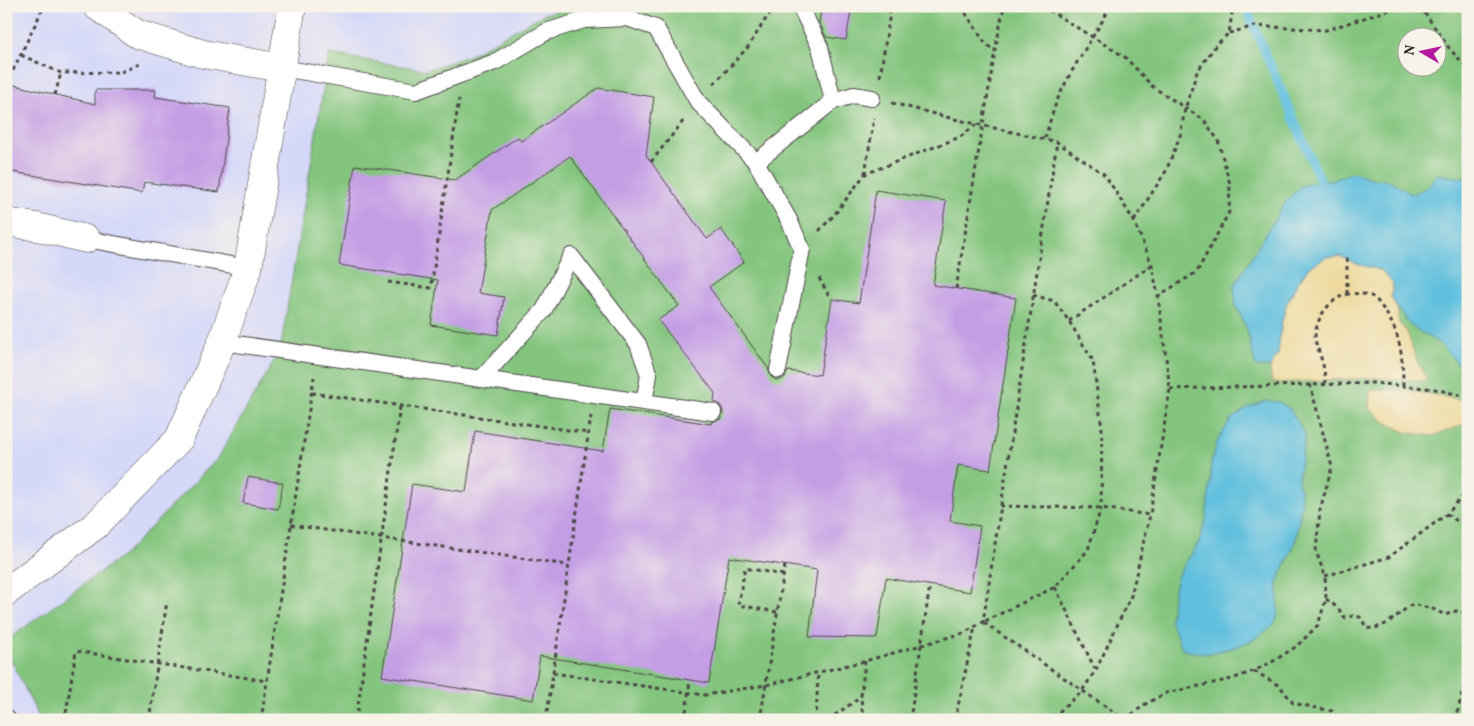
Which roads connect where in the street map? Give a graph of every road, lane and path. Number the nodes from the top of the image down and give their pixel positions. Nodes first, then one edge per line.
1 (44, 6) edge
2 (97, 6) edge
3 (292, 6) edge
4 (779, 6) edge
5 (800, 6) edge
6 (960, 6) edge
7 (1004, 6) edge
8 (1042, 6) edge
9 (1111, 6) edge
10 (1230, 6) edge
11 (1402, 6) edge
12 (1420, 6) edge
13 (1229, 33) junction
14 (1094, 37) junction
15 (181, 48) junction
16 (995, 52) junction
17 (21, 55) junction
18 (282, 68) junction
19 (1468, 69) edge
20 (61, 73) junction
21 (462, 74) junction
22 (6, 85) edge
23 (55, 95) dead end
24 (872, 98) joint
25 (832, 101) junction
26 (698, 102) junction
27 (1185, 109) junction
28 (977, 124) junction
29 (983, 125) junction
30 (1045, 138) junction
31 (1056, 142) junction
32 (868, 158) dead end
33 (651, 162) dead end
34 (756, 162) junction
35 (865, 174) junction
36 (1134, 221) junction
37 (6, 222) edge
38 (86, 240) joint
39 (802, 249) junction
40 (1347, 257) dead end
41 (1152, 265) junction
42 (248, 268) junction
43 (388, 282) dead end
44 (956, 289) dead end
45 (1347, 294) junction
46 (1033, 295) junction
47 (1158, 296) junction
48 (1069, 321) junction
49 (222, 342) junction
50 (317, 356) junction
51 (778, 370) dead end
52 (481, 379) junction
53 (1310, 384) junction
54 (1325, 384) junction
55 (1403, 386) junction
56 (1170, 389) junction
57 (312, 393) junction
58 (594, 396) junction
59 (1468, 397) edge
60 (644, 402) junction
61 (400, 406) junction
62 (713, 412) dead end
63 (589, 433) junction
64 (1468, 490) edge
65 (1000, 506) junction
66 (1101, 508) junction
67 (1447, 514) junction
68 (1150, 516) junction
69 (1468, 523) edge
70 (291, 525) junction
71 (382, 538) junction
72 (568, 565) junction
73 (785, 565) dead end
74 (784, 575) junction
75 (1325, 576) junction
76 (930, 585) dead end
77 (1055, 587) junction
78 (6, 592) edge
79 (1326, 599) junction
80 (167, 601) dead end
81 (777, 612) junction
82 (1468, 613) edge
83 (983, 622) junction
84 (975, 627) junction
85 (920, 646) junction
86 (865, 661) junction
87 (157, 664) junction
88 (1096, 670) junction
89 (1254, 671) junction
90 (554, 672) junction
91 (818, 673) junction
92 (1468, 676) edge
93 (690, 680) dead end
94 (267, 681) junction
95 (766, 685) junction
96 (1082, 691) junction
97 (690, 693) junction
98 (861, 696) junction
99 (69, 720) edge
100 (149, 720) edge
101 (261, 720) edge
102 (356, 720) edge
103 (546, 720) edge
104 (685, 720) edge
105 (760, 720) edge
106 (816, 720) edge
107 (828, 720) edge
108 (863, 720) edge
109 (910, 720) edge
110 (955, 720) edge
111 (1050, 720) edge
112 (1125, 720) edge
113 (1340, 720) edge
114 (1453, 720) edge

1 - 17 path
2 - 15 street
3 - 18 street
4 - 26 path
5 - 25 lane
6 - 16 path
7 - 16 path
8 - 14 path
9 - 14 path
10 - 13 path
11 - 13 path
12 - 19 path
13 - 27 path
14 - 27 path
14 - 30 path
15 - 18 street
15 - 20 path
16 - 29 path
17 - 20 path
17 - 22 path
18 - 21 lane
18 - 42 street
20 - 23 path
21 - 26 lane
21 - 43 path
24 - 25 lane
24 - 28 path
25 - 34 lane
26 - 33 path
26 - 34 lane
27 - 36 path
27 - 47 path
28 - 29 path
28 - 35 path
29 - 30 path
29 - 44 path
30 - 31 path
31 - 36 path
31 - 46 path
32 - 35 path
34 - 39 lane
35 - 39 path
36 - 41 path
37 - 38 street
38 - 42 lane
39 - 51 lane
40 - 45 path
41 - 47 path
41 - 48 path
42 - 49 street
45 - 54 path
45 - 55 path
46 - 48 path
46 - 65 path
47 - 56 path
48 - 66 path
49 - 50 lane
49 - 78 street
50 - 52 lane
50 - 57 path
52 - 58 lane
52 - 60 lane
53 - 54 path
53 - 56 path
53 - 75 path
54 - 55 path
55 - 59 path
56 - 68 path
57 - 61 path
57 - 70 path
58 - 60 lane
58 - 63 path
60 - 62 lane
61 - 63 path
61 - 71 path
63 - 72 path
64 - 67 path
65 - 66 path
65 - 83 path
66 - 68 path
66 - 77 path
67 - 69 path
67 - 75 path
68 - 88 path
70 - 71 path
70 - 94 path
71 - 72 path
71 - 102 path
72 - 90 path
73 - 74 path
74 - 81 path
74 - 81 path
75 - 79 path
76 - 85 path
77 - 83 path
77 - 88 path
79 - 82 path
79 - 89 path
80 - 87 path
81 - 95 path
82 - 92 path
83 - 84 path
83 - 96 path
84 - 85 path
84 - 110 path
85 - 86 path
85 - 109 path
86 - 91 path
86 - 98 path
87 - 94 path
87 - 99 path
87 - 100 path
88 - 96 path
89 - 112 path
89 - 113 path
90 - 97 path
90 - 103 path
91 - 95 path
91 - 106 path
92 - 114 path
93 - 97 path
94 - 101 path
95 - 97 path
95 - 105 path
96 - 111 path
96 - 112 path
97 - 104 path
98 - 107 path
98 - 108 path

